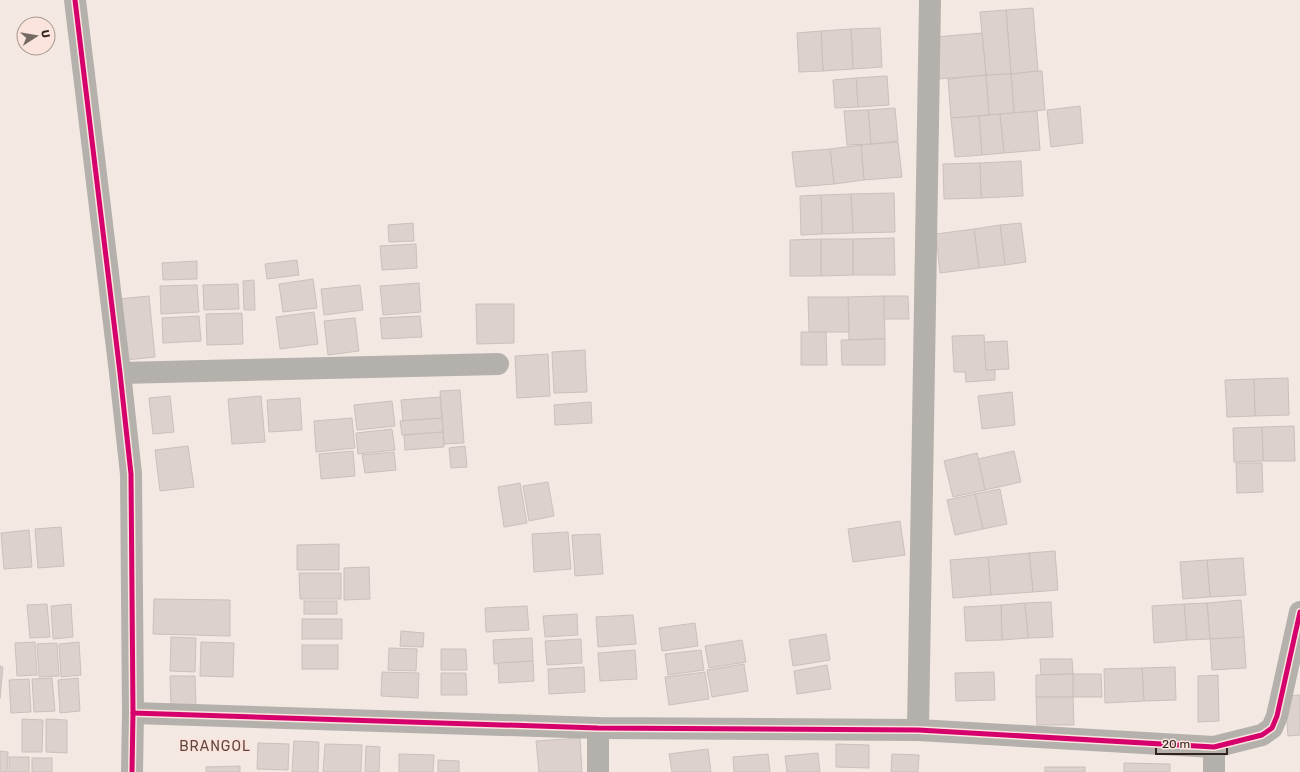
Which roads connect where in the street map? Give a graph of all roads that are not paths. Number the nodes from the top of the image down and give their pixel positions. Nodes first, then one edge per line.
1 (75, 0) edge
2 (930, 0) edge
3 (498, 364) dead end
4 (120, 373) junction
5 (1300, 612) edge
6 (133, 713) junction
7 (598, 728) junction
8 (918, 730) junction
9 (1214, 747) junction
10 (132, 772) edge
11 (598, 772) edge
12 (1214, 772) edge

1 - 4 street
2 - 8 street
3 - 4 street
4 - 6 street
5 - 9 street
6 - 7 street
6 - 10 street
7 - 8 street
7 - 11 street
8 - 9 street
9 - 12 street

